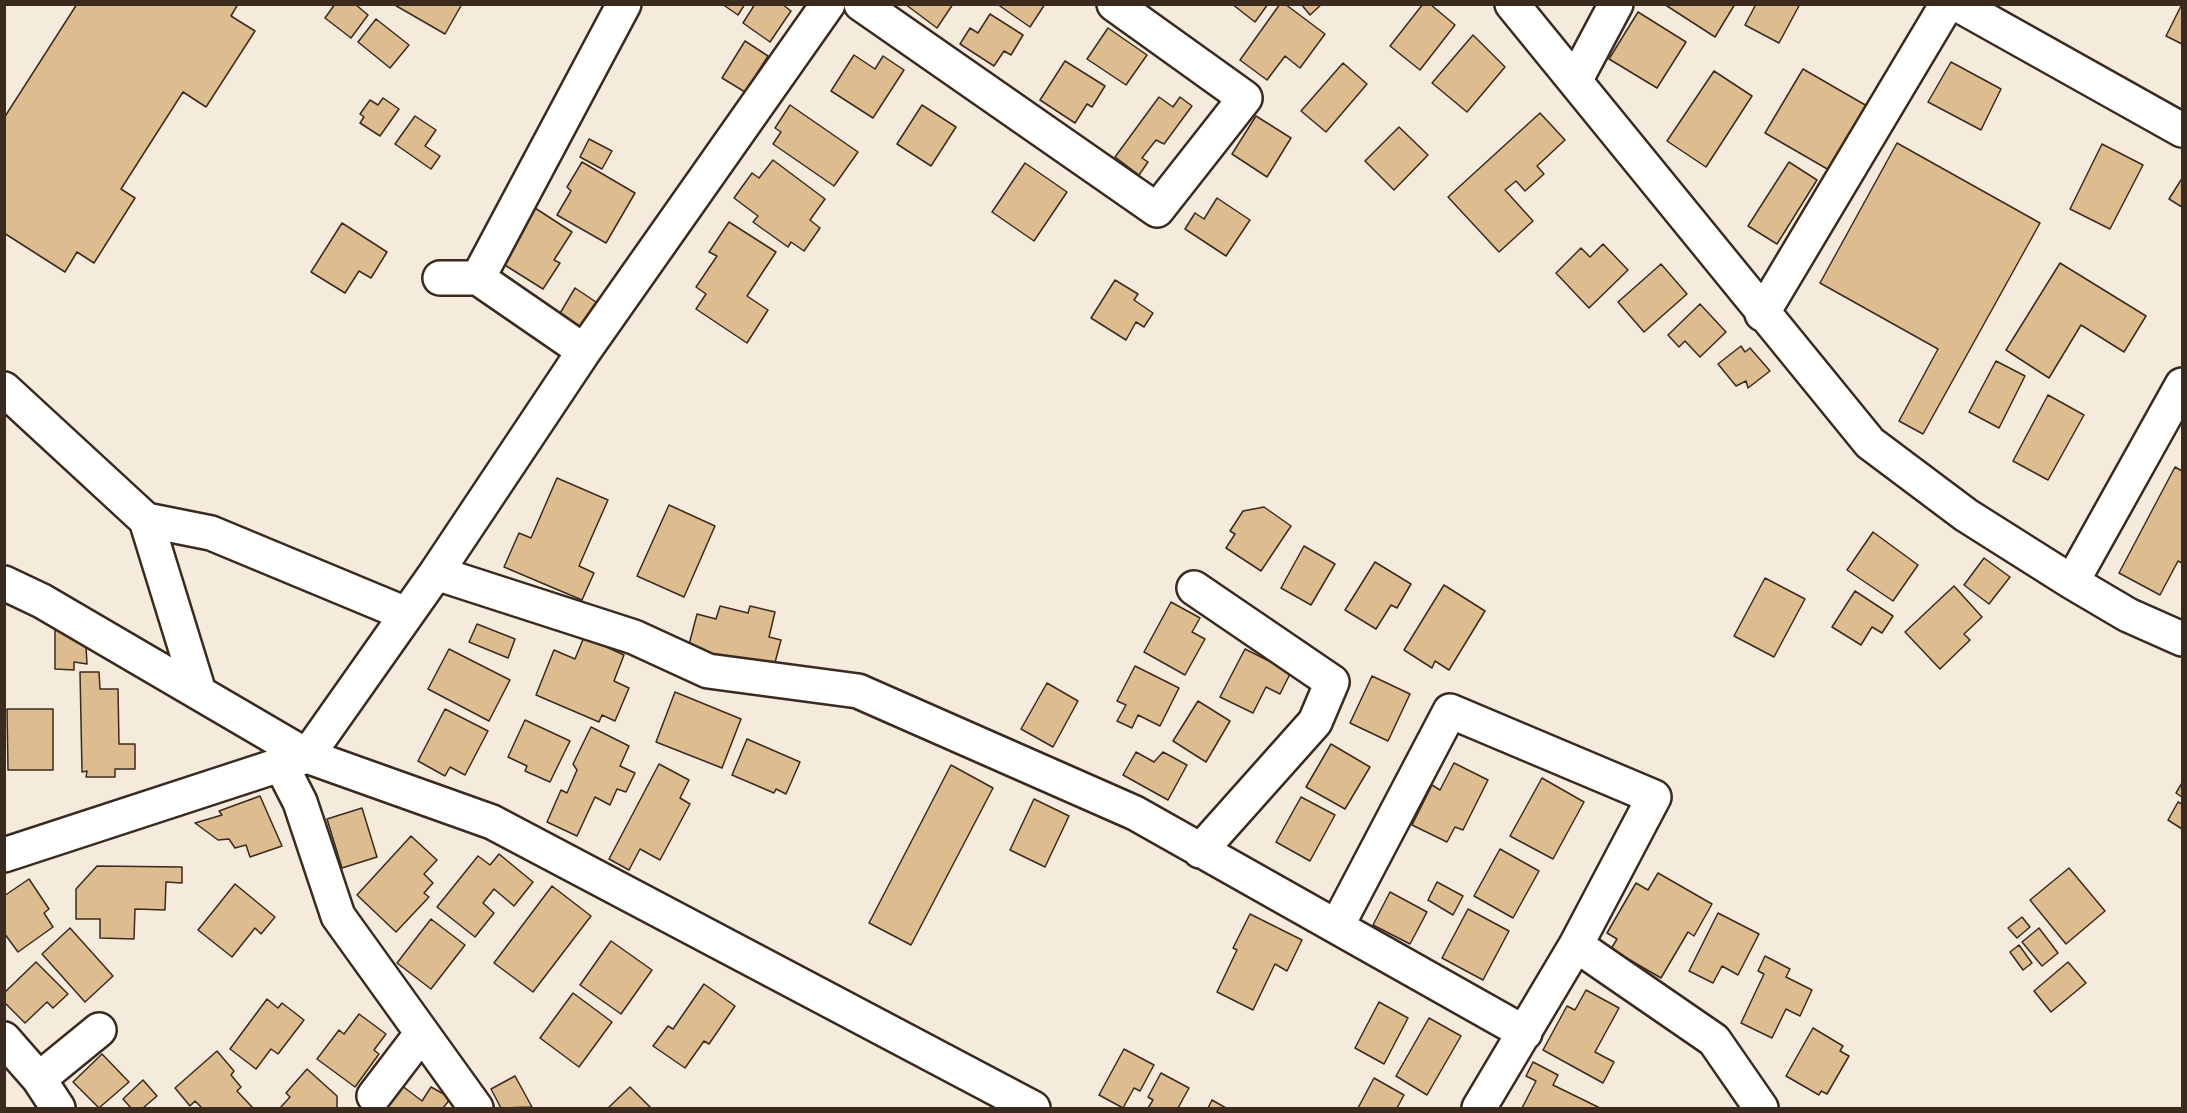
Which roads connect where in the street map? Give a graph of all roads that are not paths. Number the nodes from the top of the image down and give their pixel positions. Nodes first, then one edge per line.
1 (624, 4) edge
2 (828, 4) edge
3 (861, 4) edge
4 (1114, 4) edge
5 (1512, 4) edge
6 (1616, 4) edge
7 (1947, 4) edge
8 (1957, 4) edge
9 (1575, 81) junction
10 (2182, 130) edge
11 (440, 278) dead end
12 (478, 278) junction
13 (1762, 314) junction
14 (584, 351) junction
15 (2182, 385) edge
16 (4, 388) edge
17 (146, 520) junction
18 (436, 573) junction
19 (2072, 582) junction
20 (4, 583) edge
21 (1194, 588) dead end
22 (406, 614) junction
23 (2182, 639) edge
24 (199, 692) junction
25 (294, 760) junction
26 (1200, 851) junction
27 (4, 855) edge
28 (1337, 926) junction
29 (1576, 945) junction
30 (99, 1030) dead end
31 (422, 1033) junction
32 (1525, 1033) junction
33 (4, 1039) edge
34 (39, 1079) junction
35 (374, 1096) dead end
36 (58, 1108) edge
37 (476, 1108) edge
38 (1033, 1108) edge
39 (1479, 1108) edge
40 (1761, 1108) edge

1 - 12 street
2 - 14 street
3 - 4 street
5 - 9 street
6 - 9 street
7 - 13 street
8 - 10 street
9 - 13 street
11 - 12 street
12 - 14 street
13 - 19 street
14 - 18 street
15 - 19 street
16 - 17 street
17 - 22 street
17 - 24 street
18 - 22 street
18 - 26 street
19 - 23 street
20 - 24 street
21 - 26 street
22 - 25 street
24 - 25 street
25 - 27 street
25 - 31 street
25 - 38 street
26 - 28 street
28 - 29 street
28 - 32 street
29 - 32 street
29 - 40 street
30 - 34 street
31 - 35 street
31 - 37 street
32 - 39 street
33 - 34 street
34 - 36 street

